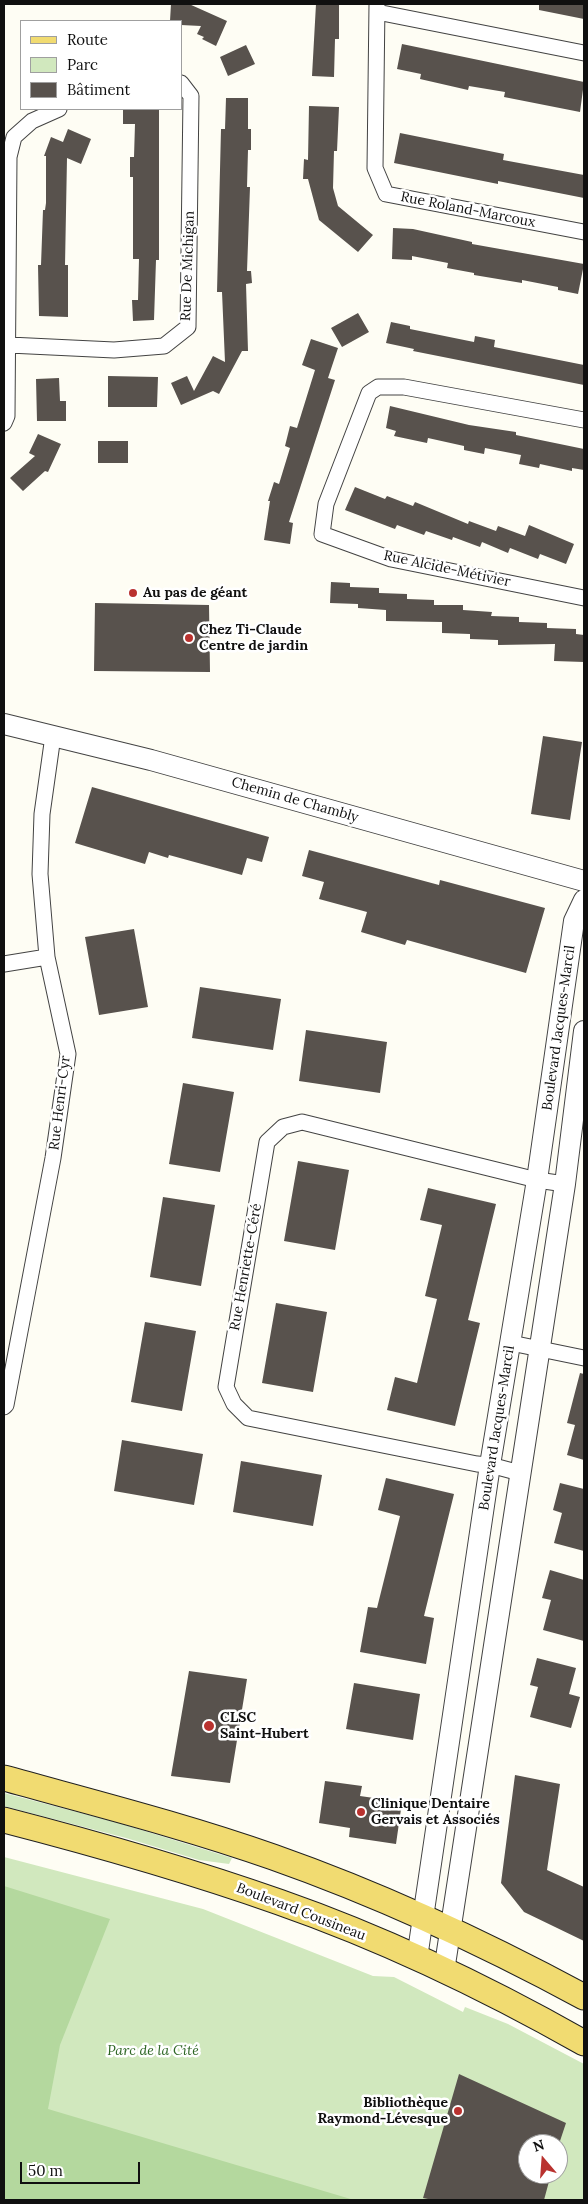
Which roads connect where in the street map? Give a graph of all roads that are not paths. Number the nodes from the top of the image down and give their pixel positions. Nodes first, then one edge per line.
1 (377, 8) edge
2 (584, 53) edge
3 (182, 84) edge
4 (57, 110) edge
5 (584, 232) edge
6 (8, 345) junction
7 (584, 420) edge
8 (4, 423) edge
9 (584, 598) edge
10 (4, 724) edge
11 (53, 736) junction
12 (584, 881) edge
13 (584, 900) edge
14 (47, 957) junction
15 (4, 964) edge
16 (584, 1031) edge
17 (536, 1180) junction
18 (565, 1184) junction
19 (511, 1343) junction
20 (539, 1348) junction
21 (584, 1358) edge
22 (4, 1407) edge
23 (490, 1465) junction
24 (520, 1473) junction
25 (4, 1778) edge
26 (4, 1820) edge
27 (423, 1917) junction
28 (450, 1930) junction
29 (417, 1958) junction
30 (444, 1971) junction
31 (584, 1997) edge
32 (584, 2043) edge

1 - 2 street, Rue Roland-Marcoux
1 - 5 street, Rue Roland-Marcoux
3 - 6 street, Rue De Michigan
4 - 6 street
6 - 8 street
7 - 9 street, Rue Alcide-Métivier
10 - 11 street, Chemin de Chambly
11 - 12 street, Chemin de Chambly
11 - 14 street, Rue Henri-Cyr
13 - 17 street, Boulevard Jacques-Marcil
14 - 15 street
14 - 22 street, Rue Henri-Cyr
16 - 18 street, Boulevard Jacques-Marcil
17 - 18 street, Rue Henriette-Céré
17 - 19 street, Boulevard Jacques-Marcil
17 - 23 street, Rue Henriette-Céré
18 - 20 street, Boulevard Jacques-Marcil
19 - 20 street
19 - 23 street, Boulevard Jacques-Marcil
20 - 21 street
20 - 24 street, Boulevard Jacques-Marcil
23 - 24 street, Rue Henriette-Céré
23 - 27 street, Boulevard Jacques-Marcil
24 - 28 street, Boulevard Jacques-Marcil
25 - 27 main road
26 - 29 main road, Boulevard Cousineau
27 - 28 main road
27 - 29 street, Boulevard Jacques-Marcil
28 - 30 street, Boulevard Jacques-Marcil
28 - 31 main road
29 - 30 main road, Boulevard Cousineau
30 - 32 main road, Boulevard Cousineau

